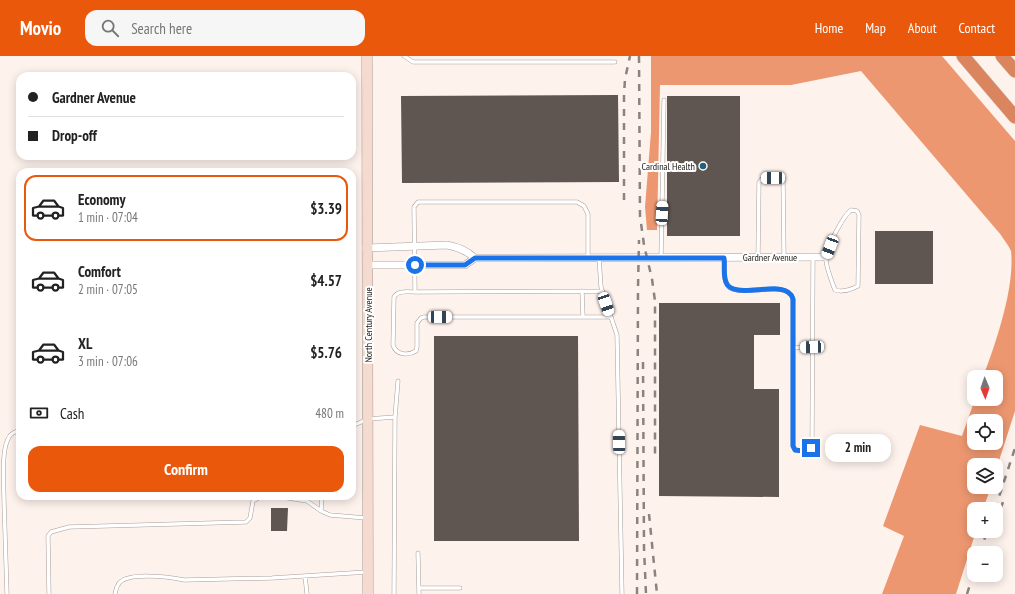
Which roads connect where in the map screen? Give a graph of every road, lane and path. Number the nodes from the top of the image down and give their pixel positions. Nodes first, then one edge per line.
1 (367, 56) edge
2 (404, 56) edge
3 (963, 56) edge
4 (1002, 56) edge
5 (615, 62) dead end
6 (1015, 71) edge
7 (664, 100) dead end
8 (1015, 117) edge
9 (414, 246) junction
10 (366, 248) junction
11 (758, 257) junction
12 (784, 257) junction
13 (813, 257) junction
14 (826, 257) junction
15 (475, 258) junction
16 (588, 258) junction
17 (599, 258) junction
18 (661, 258) junction
19 (724, 258) junction
20 (368, 265) junction
21 (415, 265) junction
22 (415, 292) junction
23 (582, 292) junction
24 (602, 292) junction
25 (583, 317) junction
26 (611, 317) junction
27 (812, 347) junction
28 (793, 348) junction
29 (398, 381) dead end
30 (395, 417) junction
31 (368, 419) junction
32 (356, 424) edge
33 (16, 432) edge
34 (255, 500) edge
35 (301, 500) edge
36 (322, 500) edge
37 (321, 511) junction
38 (368, 518) junction
39 (418, 553) dead end
40 (368, 572) junction
41 (305, 576) junction
42 (419, 588) junction
43 (460, 588) dead end
44 (7, 594) edge
45 (49, 594) edge
46 (115, 594) edge
47 (307, 594) edge
48 (368, 594) edge
49 (394, 594) edge
50 (419, 594) edge
51 (622, 594) edge

1 - 10 street, North Century Avenue
2 - 5 lane
3 - 8 highway
4 - 6 highway
7 - 18 lane
9 - 10 street
9 - 15 street
9 - 16 lane
9 - 21 lane
10 - 20 street, North Century Avenue
11 - 12 street, Gardner Avenue
11 - 12 lane
11 - 19 street, Gardner Avenue
12 - 13 street, Gardner Avenue
13 - 14 street, Gardner Avenue
13 - 27 lane
14 - 14 lane
15 - 16 street, Gardner Avenue
15 - 21 street, Gardner Avenue
16 - 17 street, Gardner Avenue
17 - 18 street, Gardner Avenue
17 - 24 lane
18 - 19 street, Gardner Avenue
19 - 28 lane
20 - 21 street, Gardner Avenue
20 - 31 street, North Century Avenue
21 - 22 lane
22 - 23 lane
22 - 25 lane
23 - 24 lane
23 - 25 lane
24 - 26 lane
25 - 26 lane
26 - 51 lane
27 - 28 lane
27 - 28 lane
29 - 30 lane
30 - 31 lane
30 - 49 lane
31 - 32 lane
31 - 38 street, North Century Avenue
33 - 44 lane
34 - 45 lane
35 - 37 lane
36 - 37 lane
37 - 38 lane
38 - 40 street, North Century Avenue
39 - 42 lane
40 - 41 lane
40 - 48 street, North Century Avenue
41 - 46 lane
41 - 47 lane
42 - 43 lane
42 - 50 lane

